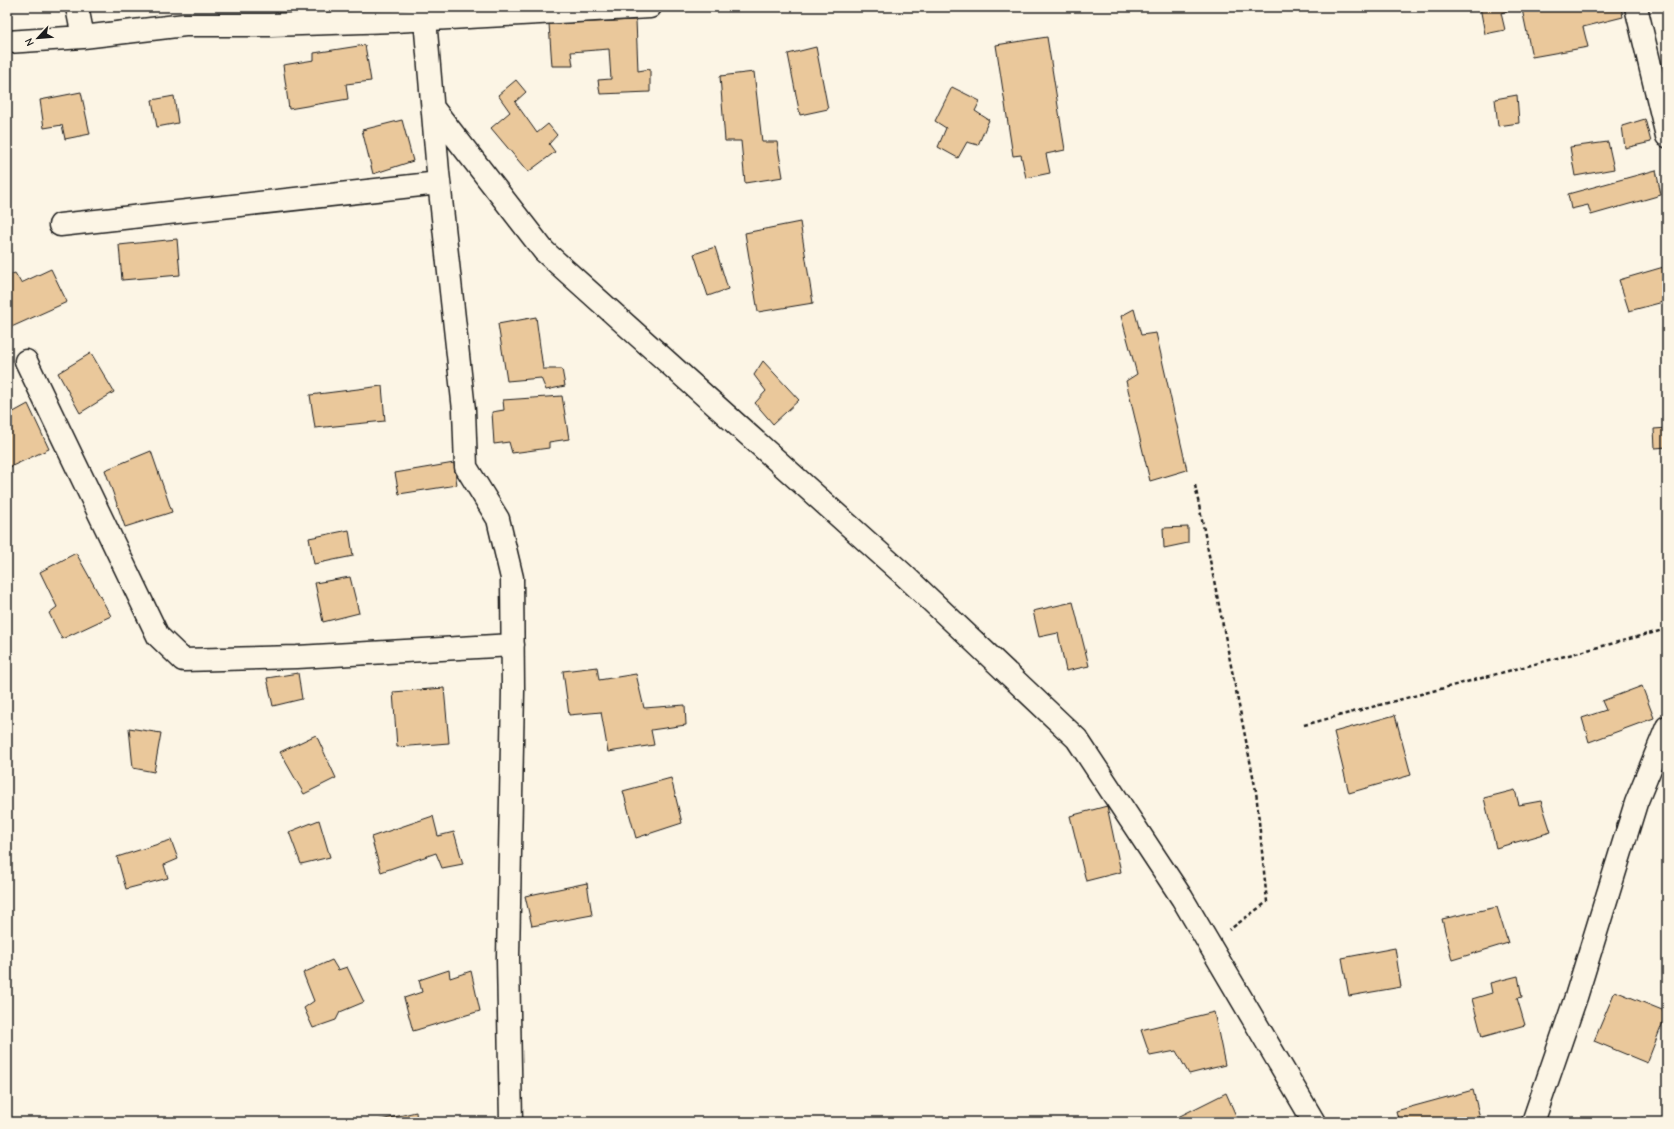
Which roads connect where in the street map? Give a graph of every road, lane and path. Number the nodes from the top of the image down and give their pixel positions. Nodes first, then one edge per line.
1 (77, 7) edge
2 (650, 7) edge
3 (1636, 7) edge
4 (425, 19) junction
5 (83, 37) junction
6 (7, 42) edge
7 (433, 108) junction
8 (1667, 136) edge
9 (439, 183) junction
10 (60, 225) dead end
11 (26, 361) dead end
12 (1195, 485) dead end
13 (1667, 629) edge
14 (513, 645) junction
15 (1304, 725) dead end
16 (1665, 731) edge
17 (1667, 758) edge
18 (1210, 944) junction
19 (511, 1122) edge
20 (1314, 1122) edge
21 (1533, 1122) edge

1 - 5 street
2 - 4 street
3 - 8 street
4 - 5 street
4 - 7 street
5 - 6 street
7 - 9 street
7 - 18 street
9 - 10 street
9 - 14 street
11 - 14 street
12 - 18 path
13 - 15 path
14 - 19 street
16 - 17 street
16 - 21 street
18 - 20 street

